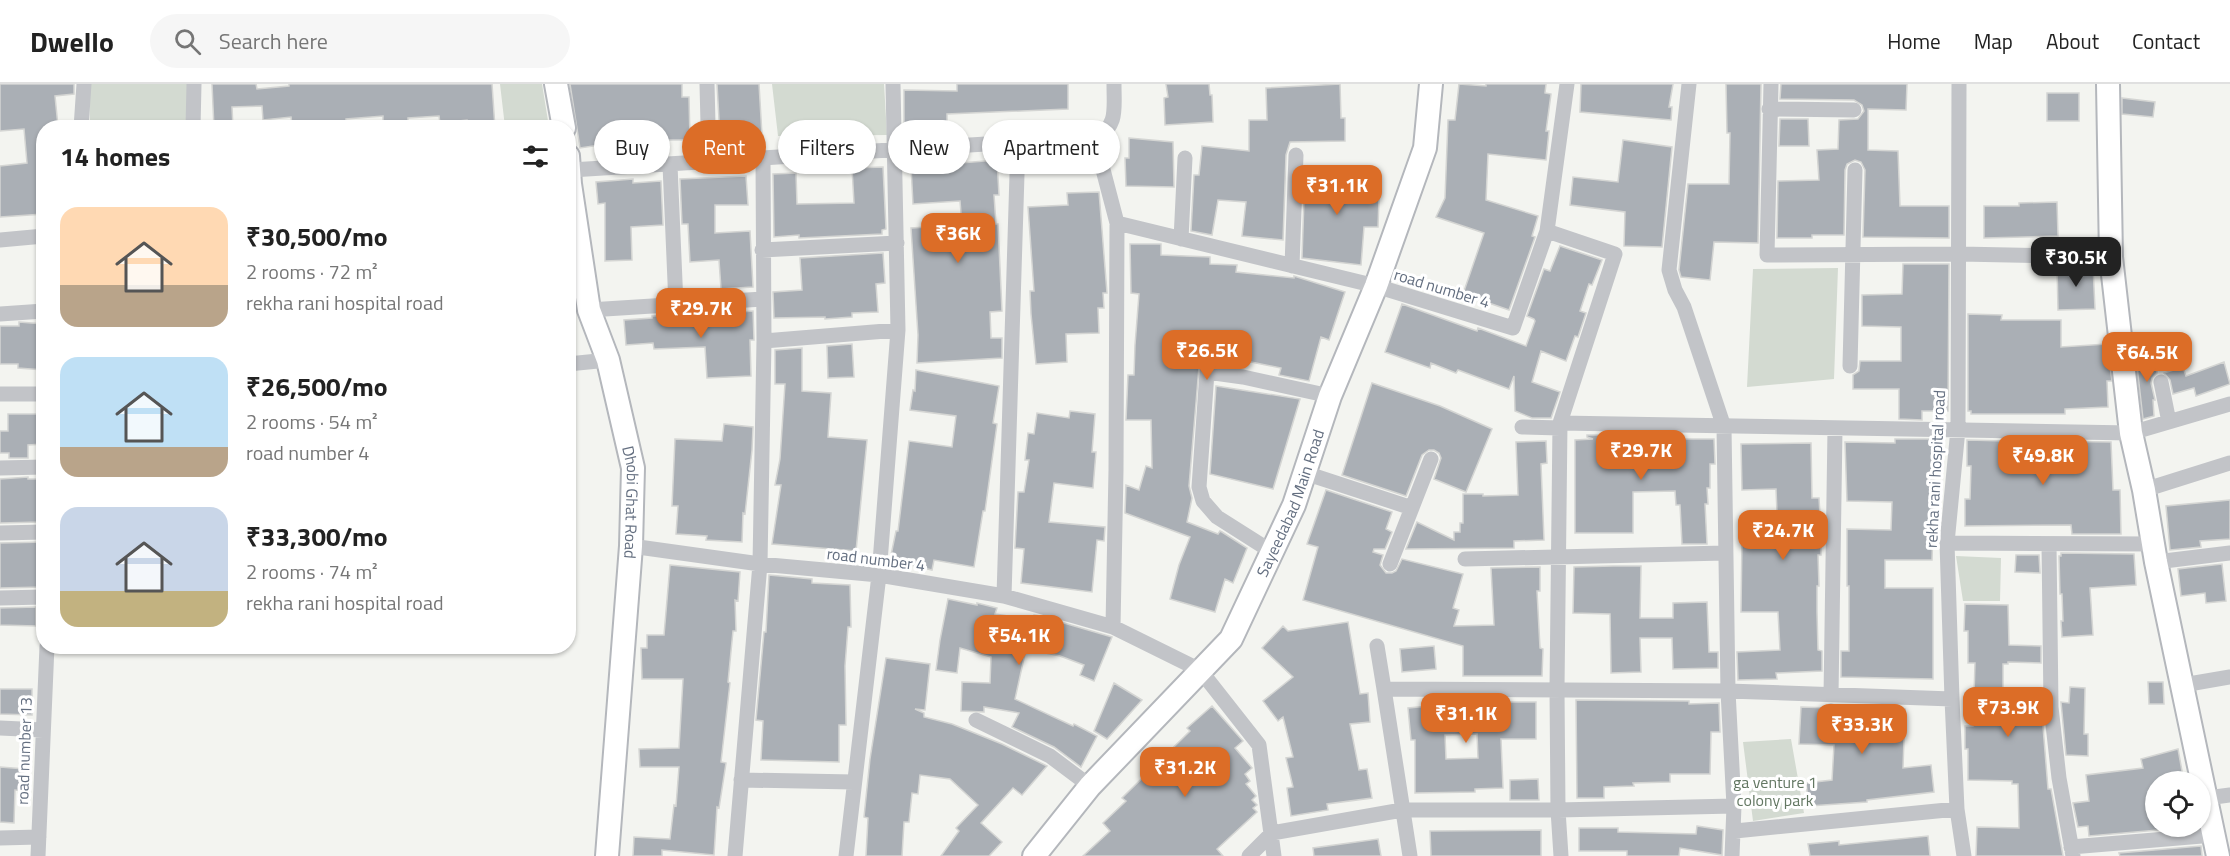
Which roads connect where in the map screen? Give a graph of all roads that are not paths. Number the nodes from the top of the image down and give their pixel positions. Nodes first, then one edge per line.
1 (84, 84) edge
2 (194, 84) edge
3 (556, 84) edge
4 (707, 84) edge
5 (893, 84) edge
6 (1114, 84) edge
7 (1431, 84) edge
8 (1567, 84) edge
9 (1689, 84) edge
10 (1771, 84) edge
11 (1959, 84) edge
12 (2108, 84) edge
13 (1770, 109) junction
14 (1854, 110) dead end
15 (82, 120) edge
16 (194, 120) edge
17 (563, 120) edge
18 (708, 120) edge
19 (893, 120) edge
20 (1114, 120) edge
21 (888, 150) edge
22 (1296, 155) dead end
23 (766, 158) edge
24 (1185, 158) dead end
25 (682, 164) edge
26 (670, 165) joint
27 (1855, 170) dead end
28 (594, 171) edge
29 (576, 173) edge
30 (763, 174) edge
31 (894, 174) edge
32 (1017, 174) edge
33 (1104, 174) edge
34 (576, 216) edge
35 (1117, 223) junction
36 (1547, 231) junction
37 (36, 237) edge
38 (1181, 239) junction
39 (0, 240) edge
40 (897, 243) junction
41 (762, 250) junction
42 (1960, 254) junction
43 (1852, 255) junction
44 (2111, 257) junction
45 (1292, 266) junction
46 (1376, 286) junction
47 (763, 299) junction
48 (676, 305) junction
49 (589, 310) junction
50 (36, 312) edge
51 (0, 314) edge
52 (898, 330) junction
53 (764, 341) junction
54 (608, 360) junction
55 (576, 363) edge
56 (1850, 366) dead end
57 (2161, 382) dead end
58 (0, 394) edge
59 (36, 394) edge
60 (1330, 396) junction
61 (2230, 404) edge
62 (2169, 422) junction
63 (1560, 425) junction
64 (1522, 427) dead end
65 (1724, 427) junction
66 (1835, 429) junction
67 (1958, 429) junction
68 (2132, 433) junction
69 (1431, 459) dead end
70 (2230, 463) edge
71 (0, 468) edge
72 (36, 468) edge
73 (1305, 473) junction
74 (2144, 490) junction
75 (1412, 508) junction
76 (36, 532) edge
77 (0, 533) edge
78 (1947, 543) junction
79 (2049, 544) junction
80 (631, 546) junction
81 (1272, 552) junction
82 (1725, 553) junction
83 (2154, 553) junction
84 (2230, 553) edge
85 (1559, 556) junction
86 (1465, 559) dead end
87 (760, 564) junction
88 (1390, 564) dead end
89 (879, 575) junction
90 (1004, 596) junction
91 (0, 597) edge
92 (36, 597) edge
93 (1113, 627) junction
94 (1377, 646) dead end
95 (47, 654) edge
96 (1200, 670) junction
97 (2230, 677) edge
98 (2183, 685) junction
99 (1384, 689) junction
100 (1557, 689) junction
101 (1728, 691) junction
102 (1831, 696) junction
103 (1952, 699) junction
104 (976, 720) dead end
105 (0, 728) edge
106 (43, 730) junction
107 (2201, 771) edge
108 (741, 780) junction
109 (854, 782) junction
110 (1090, 786) junction
111 (2230, 795) edge
112 (2211, 797) edge
113 (1734, 806) junction
114 (1957, 809) junction
115 (1402, 810) junction
116 (1558, 810) junction
117 (2211, 819) edge
118 (1735, 831) junction
119 (1272, 833) junction
120 (39, 837) junction
121 (0, 838) edge
122 (2216, 845) edge
123 (2072, 852) edge
124 (38, 856) edge
125 (607, 856) edge
126 (735, 856) edge
127 (846, 856) edge
128 (1034, 856) edge
129 (1249, 856) edge
130 (1274, 856) edge
131 (1410, 856) edge
132 (1561, 856) edge
133 (1732, 856) edge
134 (1964, 856) edge

1 - 15 street
2 - 16 street
3 - 17 main road
4 - 18 street
5 - 19 street
6 - 20 street
7 - 46 main road, Sayeedabad Main Road
8 - 36 street, road number 4
9 - 65 street
10 - 13 street
11 - 42 street, rekha rani hospital road
12 - 44 main road
13 - 14 street
13 - 43 street
21 - 23 street
22 - 45 street
24 - 38 street
25 - 26 street
26 - 48 street
27 - 43 street
28 - 29 street
30 - 41 street
31 - 40 street
32 - 90 street
33 - 35 street
34 - 49 main road, Dhobi Ghat Road
35 - 38 street, road number 4
35 - 93 street
36 - 46 street, road number 4
36 - 63 street
37 - 39 street
38 - 45 street, road number 4
40 - 41 street
40 - 52 street
41 - 47 street
42 - 43 street
42 - 44 street
42 - 67 street, rekha rani hospital road
43 - 56 street
44 - 68 main road
45 - 46 street, road number 4
46 - 60 main road, Sayeedabad Main Road
47 - 48 street
47 - 53 street
48 - 49 street
49 - 54 main road, Dhobi Ghat Road
50 - 51 street
52 - 53 street
52 - 89 street
53 - 87 street
54 - 55 street
54 - 80 main road, Dhobi Ghat Road
57 - 62 street
58 - 59 street
60 - 73 main road, Sayeedabad Main Road
60 - 81 street
61 - 62 street
62 - 68 street
63 - 64 street
63 - 65 street
63 - 85 street
65 - 66 street
65 - 82 street
66 - 67 street
66 - 102 street
67 - 68 street
67 - 78 street, rekha rani hospital road
68 - 74 main road
69 - 75 street
70 - 74 street
71 - 72 street
73 - 75 street
73 - 81 main road, Sayeedabad Main Road
74 - 83 main road
75 - 88 street
76 - 77 street
78 - 79 street
78 - 103 street, rekha rani hospital road
79 - 83 street
79 - 123 street
80 - 87 street, road number 4
80 - 125 main road, Dhobi Ghat Road
81 - 96 main road, Sayeedabad Main Road
82 - 85 street
82 - 101 street
83 - 84 street
83 - 98 main road
85 - 86 street
85 - 100 street
87 - 89 street, road number 4
87 - 108 street
89 - 90 street, road number 4
89 - 109 street
90 - 93 street, road number 4
91 - 92 street
93 - 96 street, road number 4
94 - 99 street
95 - 106 street, road number 13
96 - 110 main road, Sayeedabad Main Road
96 - 119 street, road number 4
97 - 98 street
98 - 107 main road
99 - 100 street
99 - 115 street
100 - 101 street
100 - 116 street
101 - 102 street
101 - 113 street
102 - 103 street
103 - 114 street, rekha rani hospital road
104 - 110 street
105 - 106 street
106 - 120 street, road number 13
108 - 109 street
108 - 126 street
109 - 127 street
110 - 128 main road, Sayeedabad Main Road
111 - 112 street
113 - 116 street
113 - 118 street
114 - 118 street
114 - 134 street, rekha rani hospital road
115 - 116 street
115 - 119 street
115 - 131 street
116 - 132 street
117 - 122 main road
118 - 133 street
119 - 129 street
119 - 130 street, road number 4
120 - 121 street
120 - 124 street, road number 13
122 - 123 street

